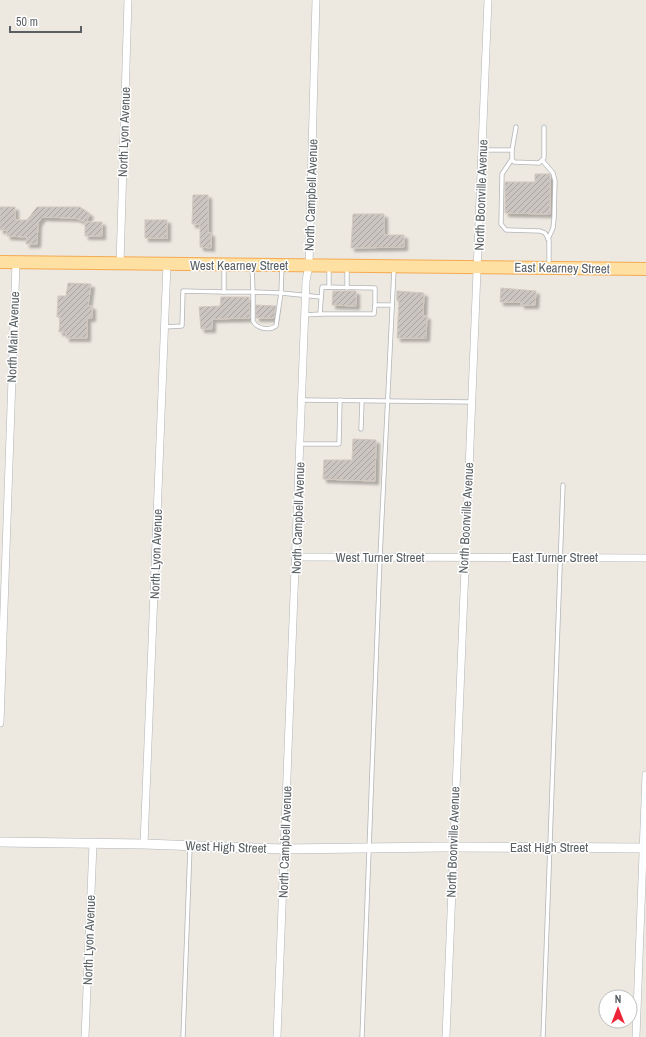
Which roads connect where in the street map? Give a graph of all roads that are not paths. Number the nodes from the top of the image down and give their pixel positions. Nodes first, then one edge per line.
1 (128, 0) edge
2 (316, 0) edge
3 (488, 0) edge
4 (516, 127) dead end
5 (544, 127) dead end
6 (482, 150) junction
7 (512, 150) junction
8 (512, 159) junction
9 (542, 160) junction
10 (548, 239) junction
11 (0, 262) edge
12 (16, 262) junction
13 (120, 264) junction
14 (167, 264) junction
15 (224, 265) junction
16 (252, 265) junction
17 (282, 265) junction
18 (309, 265) junction
19 (329, 265) junction
20 (348, 265) junction
21 (394, 266) junction
22 (478, 266) junction
23 (549, 268) junction
24 (646, 269) edge
25 (329, 287) junction
26 (347, 288) junction
27 (224, 292) junction
28 (253, 292) junction
29 (281, 293) junction
30 (306, 295) junction
31 (321, 297) junction
32 (375, 305) junction
33 (392, 305) junction
34 (320, 314) junction
35 (305, 315) junction
36 (164, 327) junction
37 (302, 400) junction
38 (340, 400) junction
39 (362, 401) junction
40 (387, 401) junction
41 (472, 402) junction
42 (361, 429) dead end
43 (300, 444) junction
44 (563, 485) dead end
45 (3, 554) edge
46 (296, 557) junction
47 (380, 557) junction
48 (464, 557) junction
49 (561, 558) junction
50 (646, 558) edge
51 (0, 723) edge
52 (646, 775) edge
53 (0, 842) edge
54 (93, 844) junction
55 (144, 844) junction
56 (190, 846) junction
57 (453, 847) junction
58 (551, 847) junction
59 (369, 848) junction
60 (645, 848) edge
61 (284, 849) junction
62 (85, 1037) edge
63 (183, 1037) edge
64 (278, 1037) edge
65 (362, 1037) edge
66 (446, 1037) edge
67 (543, 1037) edge
68 (636, 1037) edge

1 - 13 street, North Lyon Avenue
2 - 18 street, North Campbell Avenue
3 - 6 street, North Boonville Avenue
4 - 7 lane
5 - 9 lane
6 - 7 lane
6 - 22 street, North Boonville Avenue
7 - 8 lane
8 - 9 lane
8 - 10 lane
9 - 10 lane
10 - 23 lane
11 - 12 main road, West Kearney Street
12 - 13 main road, West Kearney Street
12 - 45 street, North Main Avenue
13 - 14 main road, West Kearney Street
14 - 15 main road, West Kearney Street
14 - 36 street, North Lyon Avenue
15 - 16 main road, West Kearney Street
15 - 27 lane
16 - 17 main road, West Kearney Street
16 - 28 lane
17 - 18 main road, West Kearney Street
17 - 29 lane
18 - 19 main road, West Kearney Street
18 - 30 street, North Campbell Avenue
19 - 20 main road, West Kearney Street
19 - 25 lane
20 - 21 main road, West Kearney Street
20 - 26 lane
21 - 22 main road, West Kearney Street
21 - 33 lane
22 - 23 main road, East Kearney Street
22 - 41 street, North Boonville Avenue
23 - 24 main road, East Kearney Street
25 - 26 lane
25 - 31 lane
26 - 32 lane
27 - 28 lane
27 - 36 lane
28 - 29 lane
28 - 29 lane
29 - 30 lane
30 - 31 lane
30 - 35 street, North Campbell Avenue
31 - 34 lane
32 - 33 lane
32 - 34 lane
33 - 40 lane
34 - 35 lane
35 - 37 street, North Campbell Avenue
36 - 55 street, North Lyon Avenue
37 - 38 lane
37 - 43 street, North Campbell Avenue
38 - 39 lane
38 - 43 lane
39 - 40 lane
39 - 42 lane
40 - 41 lane
40 - 47 lane
41 - 48 street, North Boonville Avenue
43 - 46 street, North Campbell Avenue
44 - 49 lane
45 - 51 street, North Main Avenue
46 - 47 street, West Turner Street
46 - 61 street, North Campbell Avenue
47 - 48 street, West Turner Street
47 - 59 lane
48 - 49 street, East Turner Street
48 - 57 street, North Boonville Avenue
49 - 50 street, East Turner Street
49 - 58 lane
52 - 60 street
53 - 54 street, West High Street
54 - 55 street, West High Street
54 - 62 street, North Lyon Avenue
55 - 56 street, West High Street
56 - 61 street, West High Street
56 - 63 lane
57 - 58 street, East High Street
57 - 59 street, West High Street
57 - 66 street, North Boonville Avenue
58 - 60 street, East High Street
58 - 67 lane
59 - 61 street, West High Street
59 - 65 lane
60 - 68 street
61 - 64 street, North Campbell Avenue

